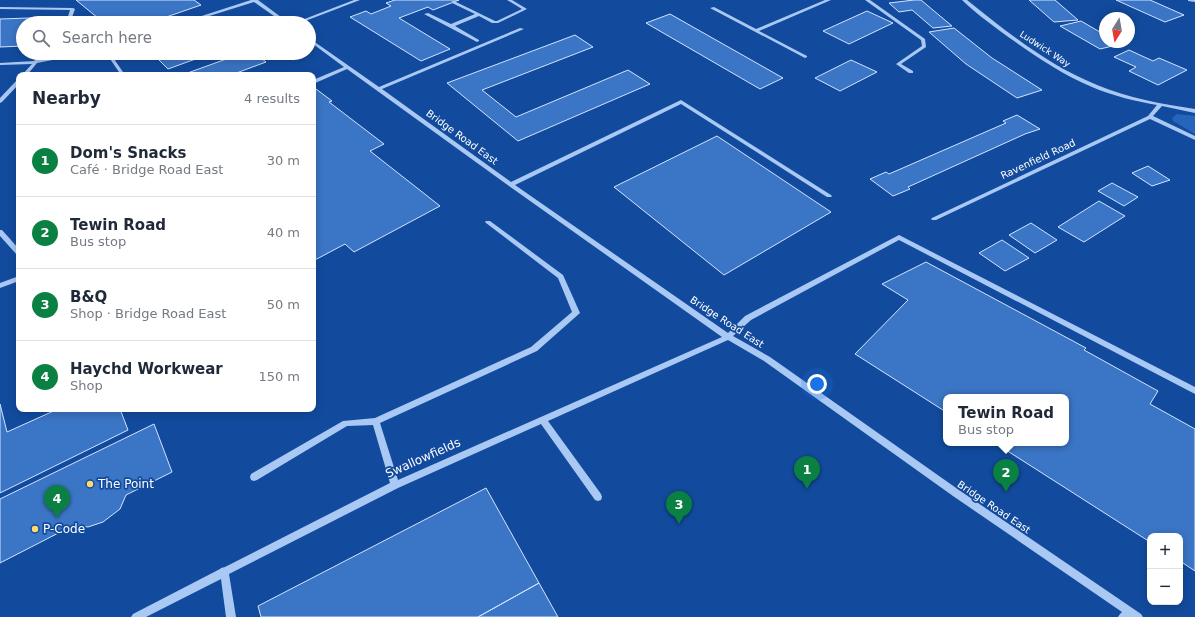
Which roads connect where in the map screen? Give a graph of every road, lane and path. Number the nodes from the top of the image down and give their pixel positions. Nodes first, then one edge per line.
1 (255, 0) edge
2 (358, 0) edge
3 (509, 0) edge
4 (829, 0) edge
5 (868, 0) edge
6 (964, 0) edge
7 (1190, 0) edge
8 (1195, 1) edge
9 (454, 2) dead end
10 (0, 8) edge
11 (712, 8) dead end
12 (426, 14) dead end
13 (478, 15) junction
14 (70, 16) edge
15 (204, 16) edge
16 (277, 16) edge
17 (315, 16) edge
18 (451, 26) junction
19 (522, 29) dead end
20 (756, 31) junction
21 (477, 41) dead end
22 (316, 44) edge
23 (805, 57) dead end
24 (46, 60) edge
25 (113, 60) edge
26 (36, 62) junction
27 (0, 64) edge
28 (348, 67) junction
29 (27, 72) edge
30 (121, 72) edge
31 (911, 72) dead end
32 (316, 81) edge
33 (16, 84) edge
34 (379, 89) junction
35 (0, 101) edge
36 (1160, 104) junction
37 (1195, 110) edge
38 (1150, 117) junction
39 (1195, 138) edge
40 (511, 184) junction
41 (828, 196) dead end
42 (934, 219) dead end
43 (488, 222) dead end
44 (0, 232) edge
45 (16, 250) edge
46 (16, 279) edge
47 (0, 286) edge
48 (728, 337) junction
49 (1195, 391) edge
50 (542, 419) junction
51 (376, 421) junction
52 (254, 476) dead end
53 (395, 485) junction
54 (598, 497) dead end
55 (224, 571) junction
56 (1130, 615) edge
57 (136, 617) edge
58 (231, 617) edge

1 - 15 street
1 - 16 street
2 - 17 street
3 - 13 street
4 - 20 street
5 - 31 street
6 - 36 street, Ludwick Way
7 - 8 street
9 - 13 street
10 - 14 street
11 - 20 street
12 - 18 street
13 - 18 street
18 - 21 street
19 - 34 street
20 - 23 street
22 - 28 street, Bridge Road East
24 - 26 street
25 - 30 street
26 - 27 street
26 - 29 street
28 - 32 street
28 - 34 street, Bridge Road East
33 - 35 street
34 - 40 street, Bridge Road East
36 - 37 street, Ludwick Way
36 - 38 street, Ravenfield Road
38 - 39 street
38 - 42 street, Ravenfield Road
40 - 41 street
40 - 48 street, Bridge Road East
43 - 51 street
44 - 45 street
46 - 47 street
48 - 49 street
48 - 50 street, Swallowfields
48 - 56 street, Bridge Road East
50 - 53 street, Swallowfields
50 - 54 street
51 - 52 street
51 - 53 street
53 - 55 street, Swallowfields
55 - 57 street, Swallowfields
55 - 58 street

